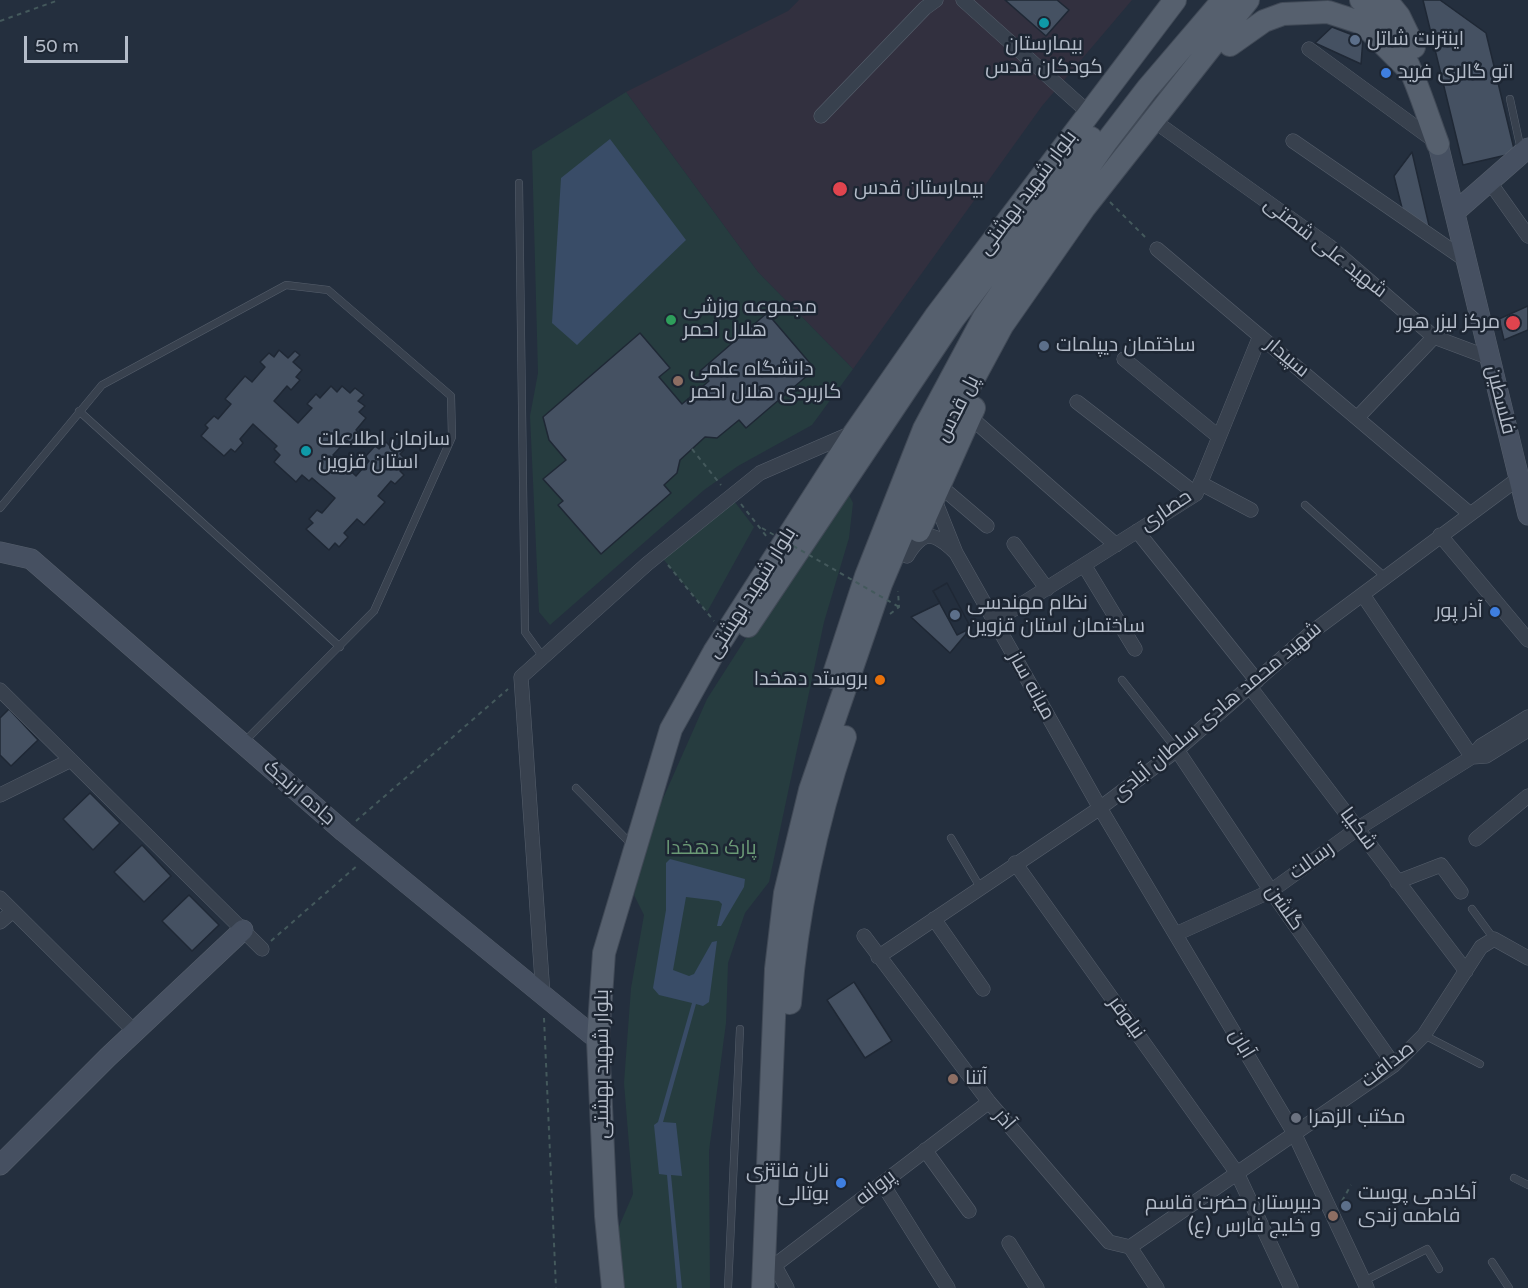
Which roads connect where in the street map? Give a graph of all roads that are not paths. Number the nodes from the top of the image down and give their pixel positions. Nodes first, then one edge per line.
1 (936, 0) edge
2 (963, 0) edge
3 (1204, 0) edge
4 (1222, 0) edge
5 (1248, 0) edge
6 (1261, 0) edge
7 (1361, 0) edge
8 (1386, 0) edge
9 (1407, 0) edge
10 (1169, 6) edge
11 (1230, 45) junction
12 (1310, 49) dead end
13 (1416, 69) junction
14 (1510, 99) dead end
15 (821, 116) dead end
16 (1164, 128) junction
17 (1097, 129) junction
18 (1293, 141) dead end
19 (1438, 144) junction
20 (1525, 151) edge
21 (1489, 181) junction
22 (519, 183) dead end
23 (1455, 212) junction
24 (1528, 236) edge
25 (1157, 249) road end
26 (1467, 261) junction
27 (1260, 336) junction
28 (1434, 337) junction
29 (1490, 358) junction
30 (1124, 359) dead end
31 (1077, 402) dead end
32 (79, 411) junction
33 (969, 416) junction
34 (1357, 418) junction
35 (855, 432) junction
36 (1219, 436) junction
37 (1198, 488) junction
38 (937, 491) junction
39 (1525, 494) edge
40 (1305, 505) dead end
41 (0, 508) edge
42 (1251, 510) dead end
43 (1469, 513) junction
44 (987, 526) dead end
45 (1137, 531) junction
46 (1440, 535) junction
47 (1014, 544) dead end
48 (1116, 545) junction
49 (0, 552) edge
50 (956, 553) junction
51 (907, 556) junction
52 (1084, 565) junction
53 (1385, 578) junction
54 (1047, 589) junction
55 (1363, 595) junction
56 (995, 621) junction
57 (1528, 640) edge
58 (340, 647) junction
59 (1134, 649) dead end
60 (543, 657) junction
61 (1122, 680) dead end
62 (1254, 684) junction
63 (0, 690) edge
64 (1528, 717) edge
65 (1528, 730) edge
66 (242, 744) junction
67 (1177, 750) junction
68 (1472, 758) junction
69 (71, 760) junction
70 (659, 765) junction
71 (576, 788) dead end
72 (0, 795) edge
73 (1528, 796) edge
74 (1100, 808) junction
75 (1357, 829) junction
76 (951, 838) dead end
77 (1476, 839) dead end
78 (635, 849) junction
79 (1016, 863) junction
80 (788, 880) junction
81 (1397, 882) junction
82 (980, 887) junction
83 (1271, 891) junction
84 (1461, 892) dead end
85 (0, 898) edge
86 (1472, 909) dead end
87 (13, 911) junction
88 (934, 919) junction
89 (0, 922) edge
90 (243, 930) junction
91 (1176, 934) junction
92 (864, 936) dead end
93 (1494, 939) junction
94 (262, 949) road end
95 (878, 957) junction
96 (1528, 958) edge
97 (1466, 971) junction
98 (983, 988) dead end
99 (543, 995) junction
100 (740, 1029) dead end
101 (135, 1032) junction
102 (1424, 1035) junction
103 (598, 1040) junction
104 (1479, 1064) dead end
105 (1394, 1065) junction
106 (778, 1085) junction
107 (989, 1102) junction
108 (1294, 1133) junction
109 (925, 1150) junction
110 (0, 1165) edge
111 (1237, 1173) junction
112 (1514, 1179) dead end
113 (882, 1183) junction
114 (1528, 1185) edge
115 (969, 1211) dead end
116 (1009, 1243) dead end
117 (1130, 1247) junction
118 (1492, 1262) dead end
119 (1439, 1269) dead end
120 (767, 1276) edge
121 (1365, 1285) edge
122 (613, 1288) edge
123 (728, 1288) edge
124 (787, 1288) edge
125 (948, 1288) edge
126 (1037, 1288) edge
127 (1157, 1288) edge
128 (1292, 1288) edge
129 (1509, 1288) edge

1 - 15 street
2 - 17 street
3 - 17 main road, پل قدس
4 - 17 main road, پل قدس
5 - 80 main road, پل قدس
6 - 11 main road
7 - 13 main road
8 - 13 main road
9 - 13 main road
10 - 17 main road, بلوار شهید بهشتی
11 - 13 main road
11 - 16 main road
12 - 19 street
13 - 19 main road
14 - 20 lane
16 - 28 street, شهید علی شصتی
16 - 33 main road
17 - 35 main road, بلوار شهید بهشتی
17 - 70 main road, پل قدس
17 - 80 main road, پل قدس
18 - 26 street
19 - 23 street, فلسطین
20 - 21 street
21 - 23 street
21 - 24 street
22 - 60 lane
23 - 26 street, فلسطین
25 - 27 street, سپیدار
26 - 29 street, فلسطین
27 - 34 street, سپیدار
27 - 36 street, حصاری
28 - 29 street, شهید علی شصتی
28 - 34 street
29 - 39 street, فلسطین
30 - 36 street
31 - 37 street
32 - 41 lane
32 - 58 lane
32 - 58 lane
33 - 38 main road
33 - 48 street
34 - 43 street, سپیدار
35 - 60 street
35 - 70 main road, بلوار شهید بهشتی
36 - 37 street, حصاری
37 - 42 street
37 - 45 street, حصاری
38 - 44 street
38 - 50 street, میانه ساز
38 - 51 main road
39 - 43 street, شهید محمد هادی سلطان آبادی
40 - 53 lane
43 - 46 street, شهید محمد هادی سلطان آبادی
45 - 48 street, حصاری
45 - 62 street, شکیبا
46 - 53 street, شهید محمد هادی سلطان آبادی
46 - 57 street
47 - 54 street
48 - 52 street, حصاری
49 - 66 street, جاده ارنجک
50 - 51 street
50 - 56 street, میانه ساز
51 - 106 main road
52 - 54 street, حصاری
52 - 59 street
53 - 55 street, شهید محمد هادی سلطان آبادی
54 - 56 street, حصاری
55 - 62 street, شهید محمد هادی سلطان آبادی
55 - 68 street
56 - 74 street, میانه ساز
58 - 66 lane
60 - 99 street
61 - 67 lane
62 - 67 street, شهید محمد هادی سلطان آبادی
62 - 75 street, شکیبا
63 - 69 street
64 - 68 street, رسالت
65 - 68 street, رسالت
66 - 99 street, جاده ارنجک
67 - 74 street, شهید محمد هادی سلطان آبادی
67 - 83 street, گلشن
68 - 75 street, رسالت
69 - 72 street
69 - 90 street
70 - 78 main road, بلوار شهید بهشتی
71 - 78 lane
73 - 77 street
74 - 79 street, شهید محمد هادی سلطان آبادی
74 - 91 street, آبان
75 - 81 street, شکیبا
75 - 83 street, رسالت
76 - 82 lane
78 - 103 main road, بلوار شهید بهشتی
79 - 82 street, شهید محمد هادی سلطان آبادی
79 - 111 street, نیلوفر
80 - 106 main road, پل قدس
81 - 84 street
81 - 97 street, شکیبا
82 - 88 street, شهید محمد هادی سلطان آبادی
83 - 91 street, رسالت
83 - 105 street, گلشن
85 - 87 street
86 - 93 lane
87 - 89 street
87 - 101 street
88 - 95 street, شهید محمد هادی سلطان آبادی
88 - 98 street
90 - 94 street
90 - 101 street
91 - 108 street, آبان
92 - 95 street, آذر
93 - 96 street
93 - 97 street, صداقت
95 - 107 street, آذر
97 - 102 street, صداقت
99 - 103 street, جاده ارنجک
100 - 123 lane
101 - 110 street
102 - 104 lane
102 - 105 street, صداقت
103 - 122 main road, بلوار شهید بهشتی
105 - 108 street, صداقت
106 - 120 main road
107 - 109 street, پروانه
107 - 117 street, آذر
108 - 111 street, صداقت
108 - 121 street, آبان
109 - 113 street, پروانه
109 - 115 street
111 - 117 street, صداقت
111 - 128 street, نیلوفر
112 - 114 lane
113 - 120 street, پروانه
113 - 125 street
116 - 126 street
117 - 127 street
118 - 129 lane
119 - 121 lane
120 - 124 street

